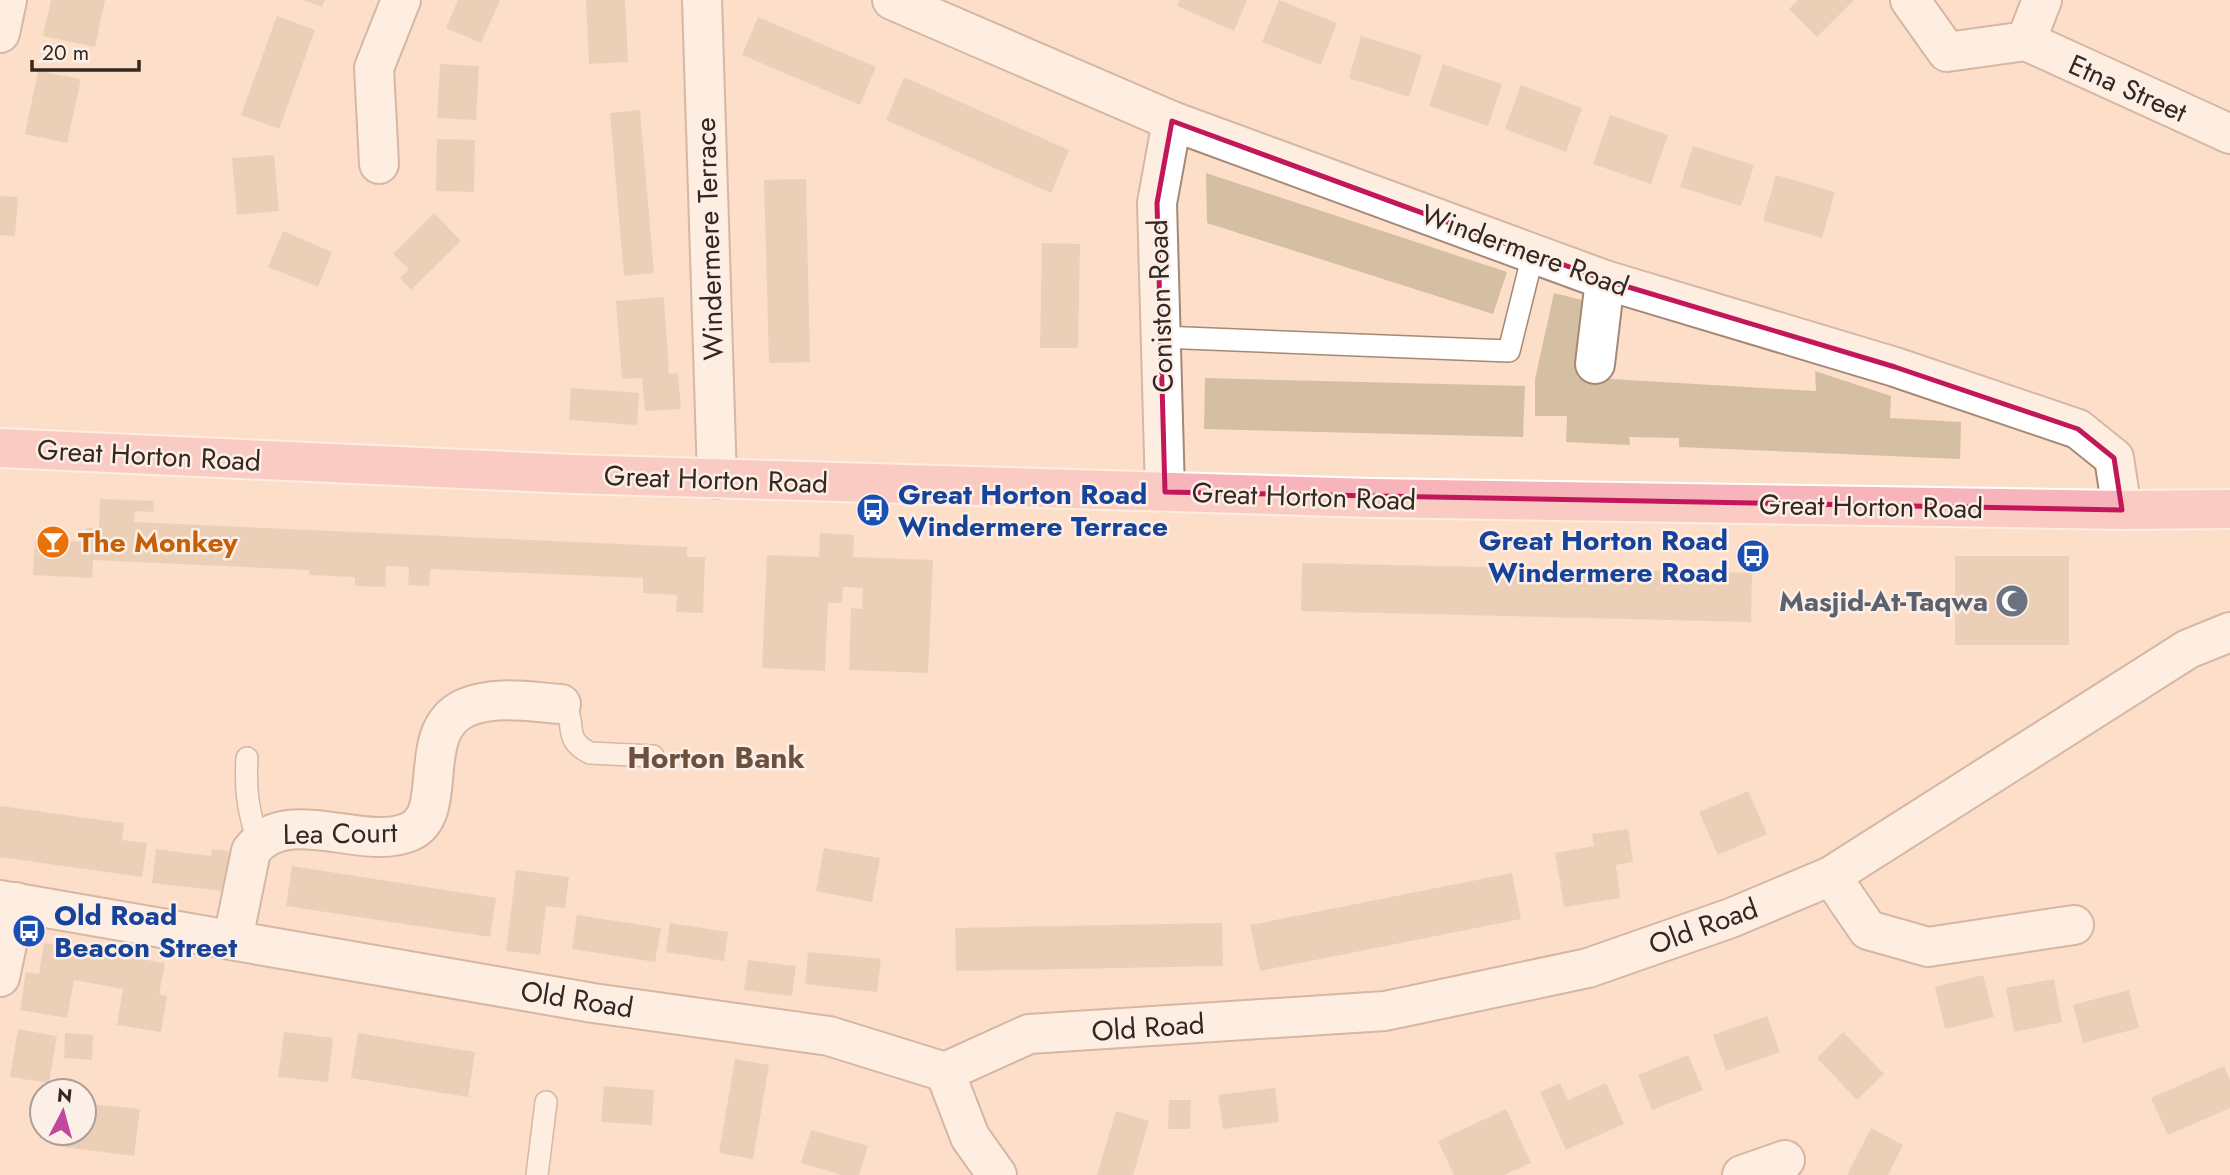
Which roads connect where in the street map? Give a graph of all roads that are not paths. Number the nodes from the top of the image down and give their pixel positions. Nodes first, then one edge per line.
1 (6, 0) edge
2 (401, 0) edge
3 (702, 0) edge
4 (892, 0) edge
5 (1910, 0) edge
6 (2042, 0) edge
7 (0, 33) edge
8 (2026, 41) junction
9 (1172, 121) junction
10 (2230, 134) edge
11 (379, 164) dead end
12 (1533, 254) junction
13 (1605, 280) junction
14 (1161, 337) junction
15 (1595, 364) dead end
16 (0, 448) edge
17 (717, 479) junction
18 (1165, 492) junction
19 (2230, 509) edge
20 (2122, 510) junction
21 (2230, 632) edge
22 (561, 704) joint
23 (653, 757) dead end
24 (247, 758) dead end
25 (258, 842) junction
26 (1831, 876) junction
27 (8, 901) edge
28 (2074, 925) dead end
29 (233, 939) junction
30 (0, 977) edge
31 (946, 1072) junction
32 (546, 1102) dead end
33 (1785, 1160) dead end
34 (537, 1175) edge
35 (998, 1175) edge
36 (1742, 1175) edge

1 - 7 street
2 - 11 street
3 - 17 street, Windermere Terrace
4 - 9 street, Windermere Road
5 - 8 street
6 - 8 street
8 - 10 street, Etna Street
9 - 12 street, Windermere Road
9 - 14 street, Coniston Road
12 - 13 street, Windermere Road
12 - 14 lane
13 - 15 street
13 - 20 street, Windermere Road
14 - 18 street, Coniston Road
16 - 17 main road, Great Horton Road
17 - 18 main road, Great Horton Road
18 - 20 main road, Great Horton Road
19 - 20 main road, Great Horton Road
21 - 26 street, Old Road
22 - 23 lane
22 - 25 street, Lea Court
24 - 25 lane
25 - 29 street, Lea Court
26 - 28 street
26 - 31 street, Old Road
27 - 29 street, Old Road
27 - 30 street
29 - 31 street, Old Road
31 - 35 street
32 - 34 lane
33 - 36 street

